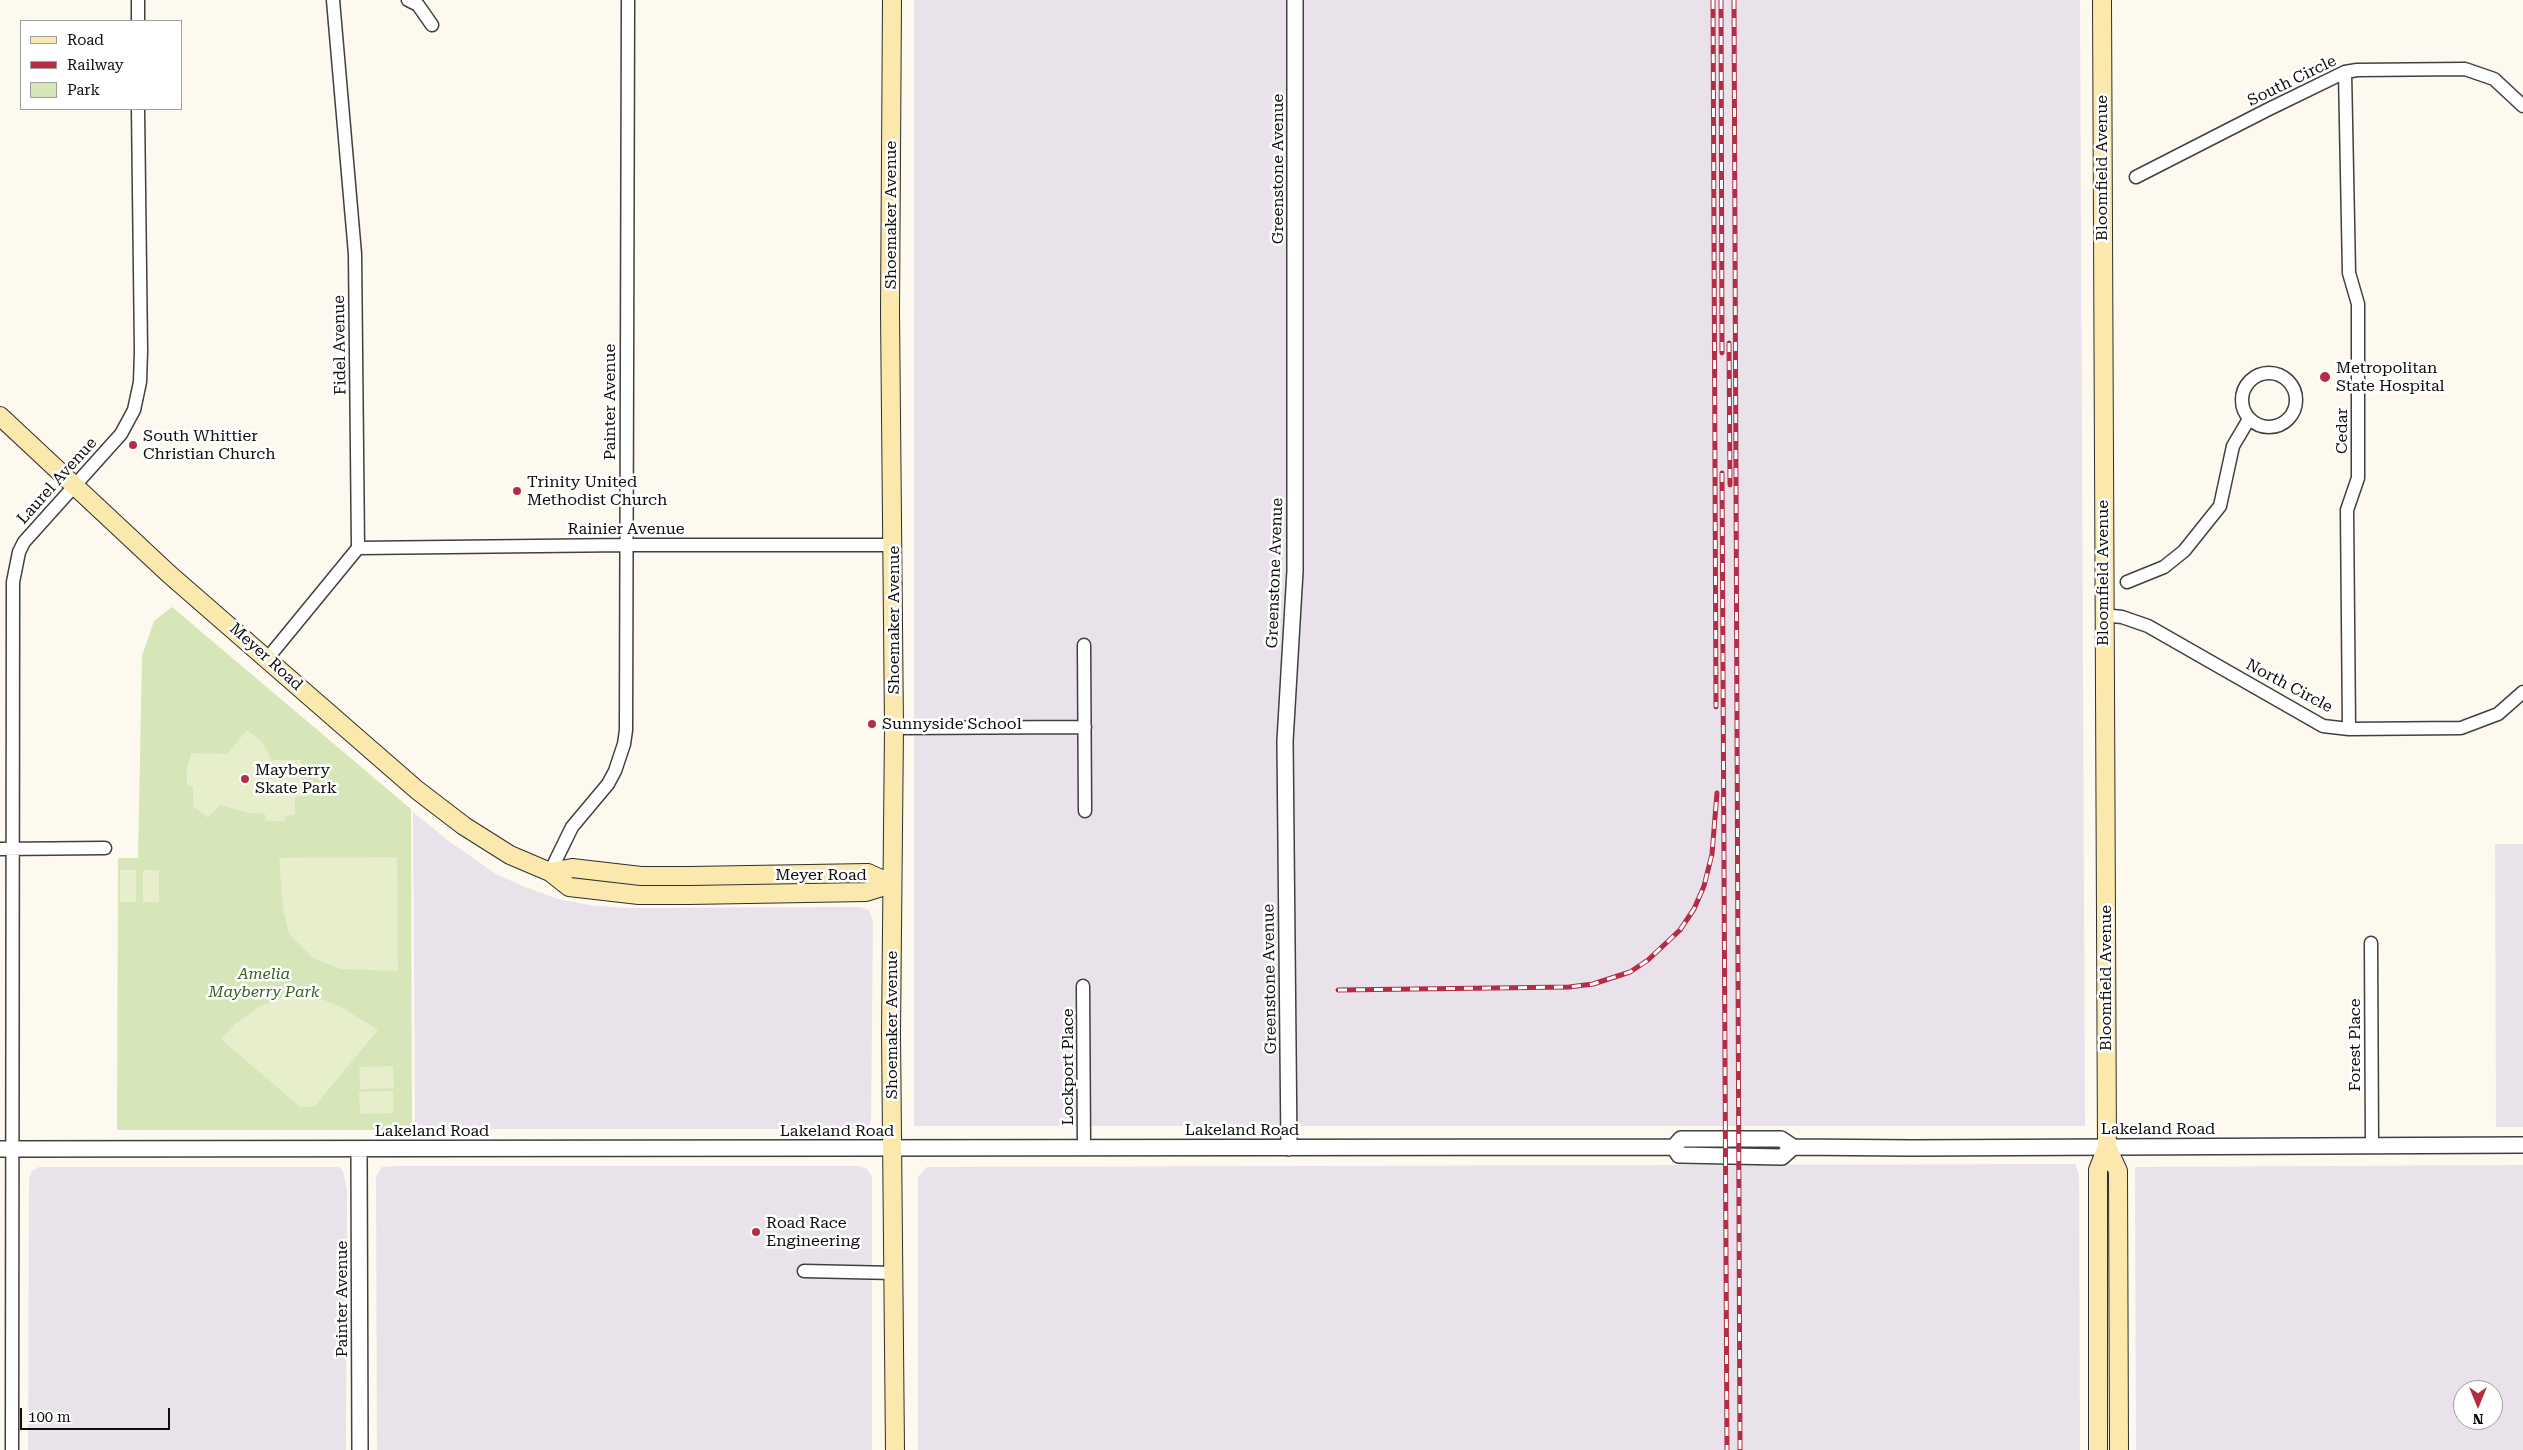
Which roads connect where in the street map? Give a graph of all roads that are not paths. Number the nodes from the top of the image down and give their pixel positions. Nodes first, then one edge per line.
1 (138, 0) edge
2 (332, 0) edge
3 (408, 0) edge
4 (628, 0) edge
5 (892, 0) edge
6 (1295, 0) edge
7 (2102, 0) edge
8 (138, 20) edge
9 (432, 25) dead end
10 (2345, 72) junction
11 (2523, 106) edge
12 (138, 110) edge
13 (2136, 177) dead end
14 (0, 416) edge
15 (2249, 419) junction
16 (73, 486) junction
17 (627, 545) junction
18 (894, 545) junction
19 (358, 548) junction
20 (2127, 582) dead end
21 (2103, 615) junction
22 (1084, 645) dead end
23 (268, 659) junction
24 (2523, 692) edge
25 (1085, 727) junction
26 (894, 728) junction
27 (2349, 729) junction
28 (1085, 811) dead end
29 (105, 848) dead end
30 (6, 849) edge
31 (550, 872) junction
32 (690, 876) junction
33 (892, 884) junction
34 (689, 896) junction
35 (2371, 944) dead end
36 (1083, 986) dead end
37 (2523, 1145) edge
38 (2107, 1146) junction
39 (2372, 1146) junction
40 (893, 1148) junction
41 (1084, 1148) junction
42 (1289, 1148) junction
43 (6, 1149) edge
44 (359, 1149) junction
45 (804, 1271) dead end
46 (894, 1273) junction
47 (12, 1450) edge
48 (360, 1450) edge
49 (895, 1450) edge
50 (2098, 1450) edge
51 (2119, 1450) edge

1 - 8 street
2 - 19 street, Fidel Avenue
3 - 9 street
4 - 17 street, Painter Avenue
5 - 18 main road, Shoemaker Avenue
6 - 42 street, Greenstone Avenue
7 - 21 main road, Bloomfield Avenue
10 - 11 street, South Circle
10 - 13 street, South Circle
10 - 27 street, Cedar
12 - 16 street, Laurel Avenue
14 - 16 main road, Meyer Road
15 - 15 street
15 - 20 street
16 - 23 main road, Meyer Road
16 - 30 street, Laurel Avenue
17 - 18 street, Rainier Avenue
17 - 19 street, Rainier Avenue
17 - 31 street, Painter Avenue
18 - 26 main road, Shoemaker Avenue
19 - 23 street
21 - 27 street, North Circle
21 - 38 main road, Bloomfield Avenue
22 - 25 street
23 - 31 main road, Meyer Road
24 - 27 street, North Circle
25 - 26 street
25 - 28 street
26 - 33 main road, Shoemaker Avenue
29 - 30 street
30 - 43 street, Laurel Avenue
31 - 32 main road, Meyer Road
31 - 34 main road, Meyer Road
32 - 33 main road, Meyer Road
32 - 34 main road
33 - 34 main road, Meyer Road
33 - 40 main road, Shoemaker Avenue
35 - 39 street, Forest Place
36 - 41 street, Lockport Place
37 - 39 street, Lakeland Road
38 - 39 street, Lakeland Road
38 - 42 street, Lakeland Road
38 - 50 main road, Bloomfield Avenue
38 - 51 main road, Bloomfield Avenue
40 - 41 street, Lakeland Road
40 - 44 street, Lakeland Road
40 - 46 main road, Shoemaker Avenue
41 - 42 street, Lakeland Road
43 - 44 street, Lakeland Road
43 - 47 street, Laurel Avenue
44 - 48 street, Painter Avenue
45 - 46 street
46 - 49 main road, Shoemaker Avenue

